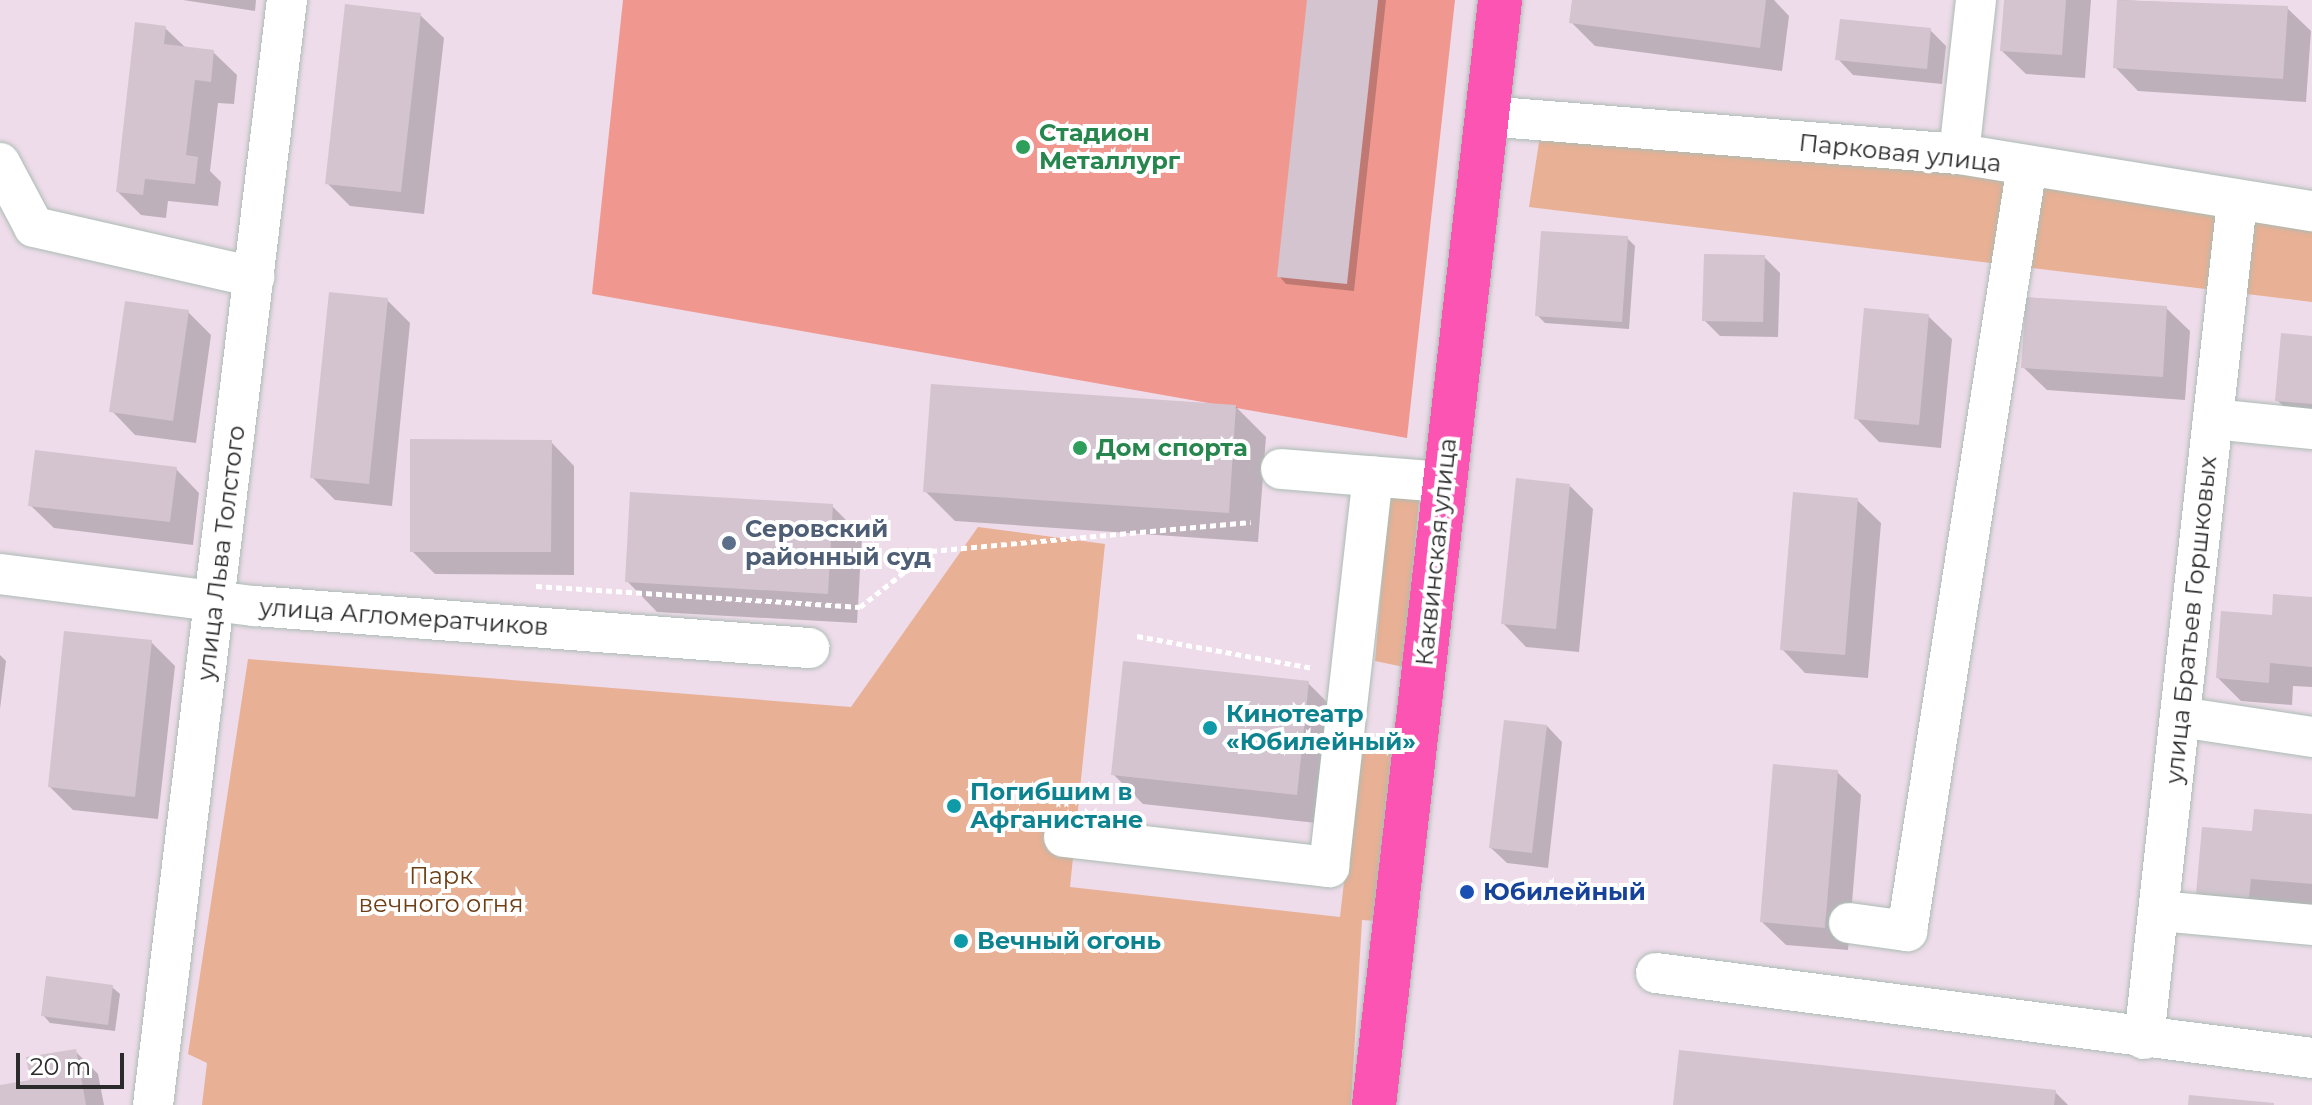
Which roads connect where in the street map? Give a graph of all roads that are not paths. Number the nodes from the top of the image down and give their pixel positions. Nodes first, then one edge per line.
1 (287, 0) edge
2 (1500, 0) edge
3 (1976, 0) edge
4 (1486, 116) junction
5 (1959, 154) junction
6 (0, 163) edge
7 (2027, 166) junction
8 (2237, 202) junction
9 (2312, 211) edge
10 (254, 277) junction
11 (2213, 419) junction
12 (2312, 429) edge
13 (1281, 469) dead end
14 (1373, 476) junction
15 (1444, 482) junction
16 (0, 574) edge
17 (216, 601) junction
18 (809, 648) dead end
19 (2180, 717) junction
20 (2312, 737) edge
21 (1064, 837) dead end
22 (2159, 911) junction
23 (1849, 923) dead end
24 (2312, 925) edge
25 (1656, 973) dead end
26 (2144, 1039) junction
27 (2312, 1058) edge
28 (153, 1105) edge
29 (1374, 1105) edge

1 - 10 street, улица Льва Толстого
2 - 4 main road, Каквинская улица
3 - 5 street
4 - 5 street, Парковая улица
4 - 15 main road, Каквинская улица
5 - 7 street, Парковая улица
6 - 10 street
7 - 8 street, Парковая улица
7 - 23 street
8 - 9 street, Парковая улица
8 - 11 street, улица Братьев Горшковых
10 - 17 street, улица Льва Толстого
11 - 12 street
11 - 19 street, улица Братьев Горшковых
13 - 14 street
14 - 15 street
14 - 21 street
15 - 29 main road, Каквинская улица
16 - 17 street, улица Агломератчиков
17 - 18 street, улица Агломератчиков
17 - 28 street, улица Льва Толстого
19 - 20 street
19 - 22 street, улица Братьев Горшковых
22 - 24 street
22 - 26 street, улица Братьев Горшковых
25 - 26 street
26 - 27 street

